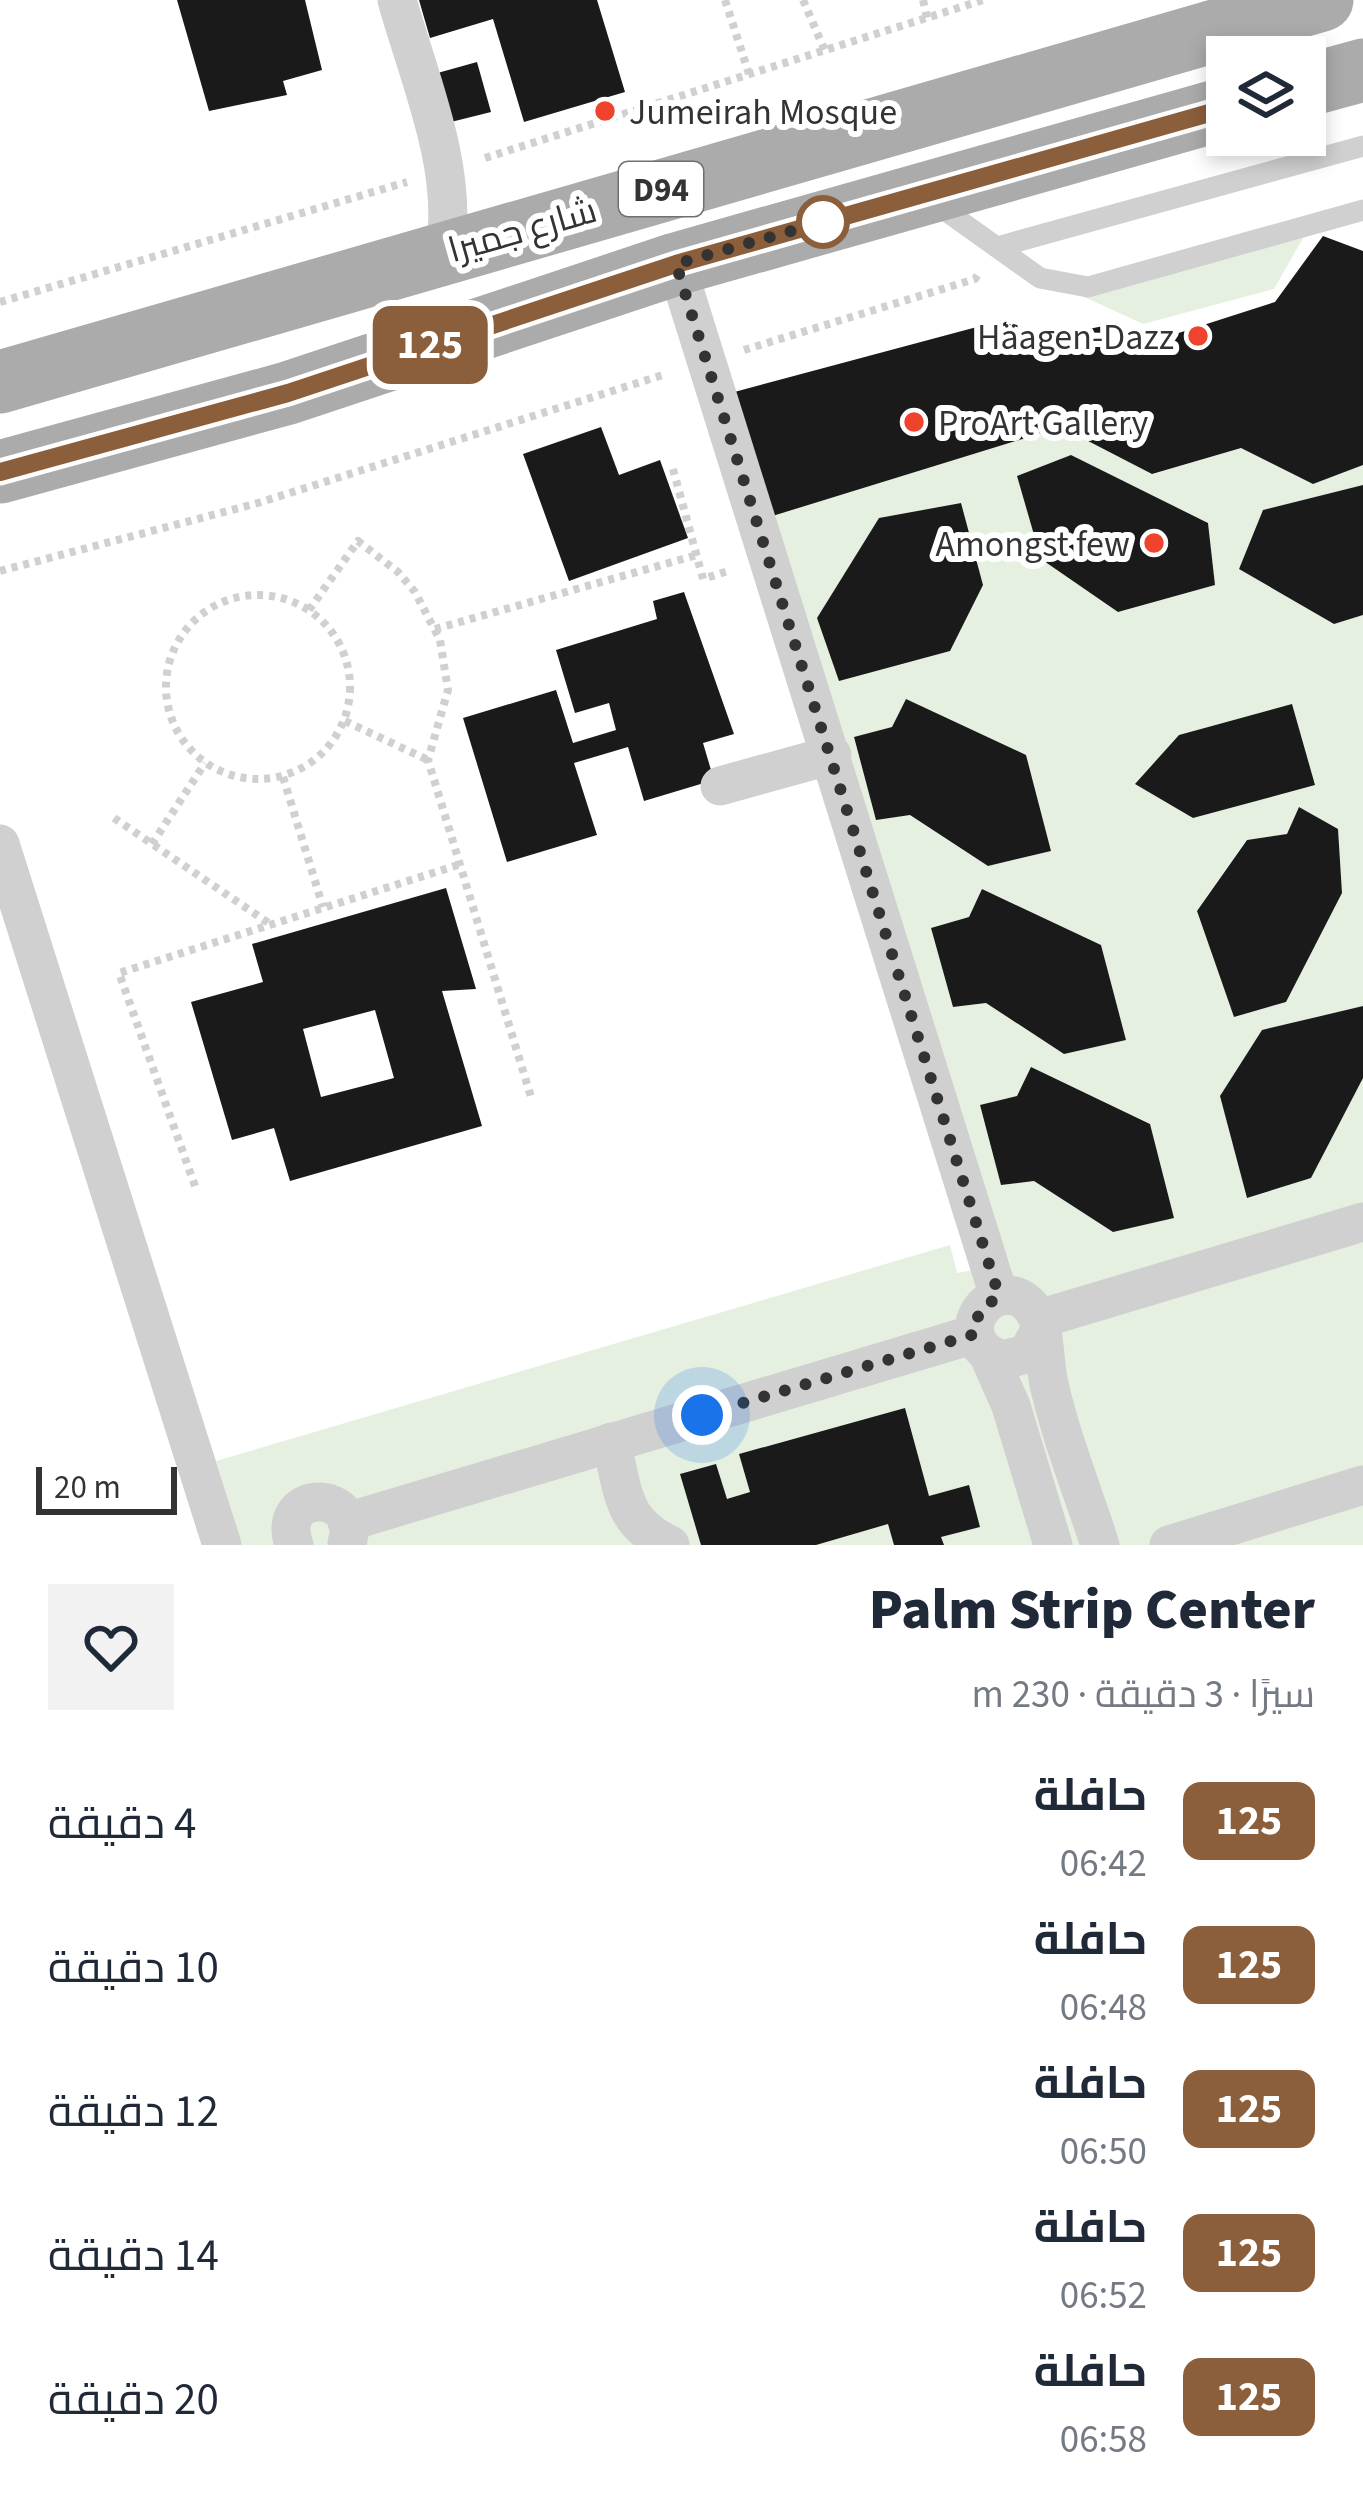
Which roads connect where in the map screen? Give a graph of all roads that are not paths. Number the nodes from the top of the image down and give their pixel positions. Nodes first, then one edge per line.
1 (397, 0) edge
2 (1322, 0) edge
3 (1186, 22) edge
4 (1363, 70) edge
5 (1326, 80) edge
6 (1206, 114) edge
7 (1363, 146) edge
8 (922, 194) junction
9 (1363, 210) edge
10 (997, 247) junction
11 (445, 251) junction
12 (676, 264) junction
13 (0, 382) edge
14 (0, 472) edge
15 (832, 755) junction
16 (720, 786) dead end
17 (0, 844) edge
18 (1363, 1222) edge
19 (999, 1296) junction
20 (1039, 1326) junction
21 (982, 1345) junction
22 (611, 1442) junction
23 (1363, 1485) edge
24 (347, 1533) edge
25 (221, 1545) edge
26 (294, 1545) edge
27 (670, 1545) edge
28 (1054, 1545) edge
29 (1100, 1545) edge
30 (1169, 1545) edge

1 - 11 street
2 - 3 main road, شارع جميرا / D94
3 - 11 main road, شارع جميرا / D94
4 - 5 main road
6 - 8 main road, D94
7 - 10 lane
8 - 10 lane
8 - 12 main road, D94
9 - 10 lane
11 - 13 main road, شارع جميرا / D94
12 - 14 main road, D94
12 - 15 street
15 - 16 street
15 - 19 street
17 - 25 street
18 - 20 street
19 - 20 street
19 - 21 street
20 - 21 street
20 - 29 street
21 - 22 street
21 - 28 street
22 - 24 street
22 - 27 street
23 - 30 street
24 - 26 street

